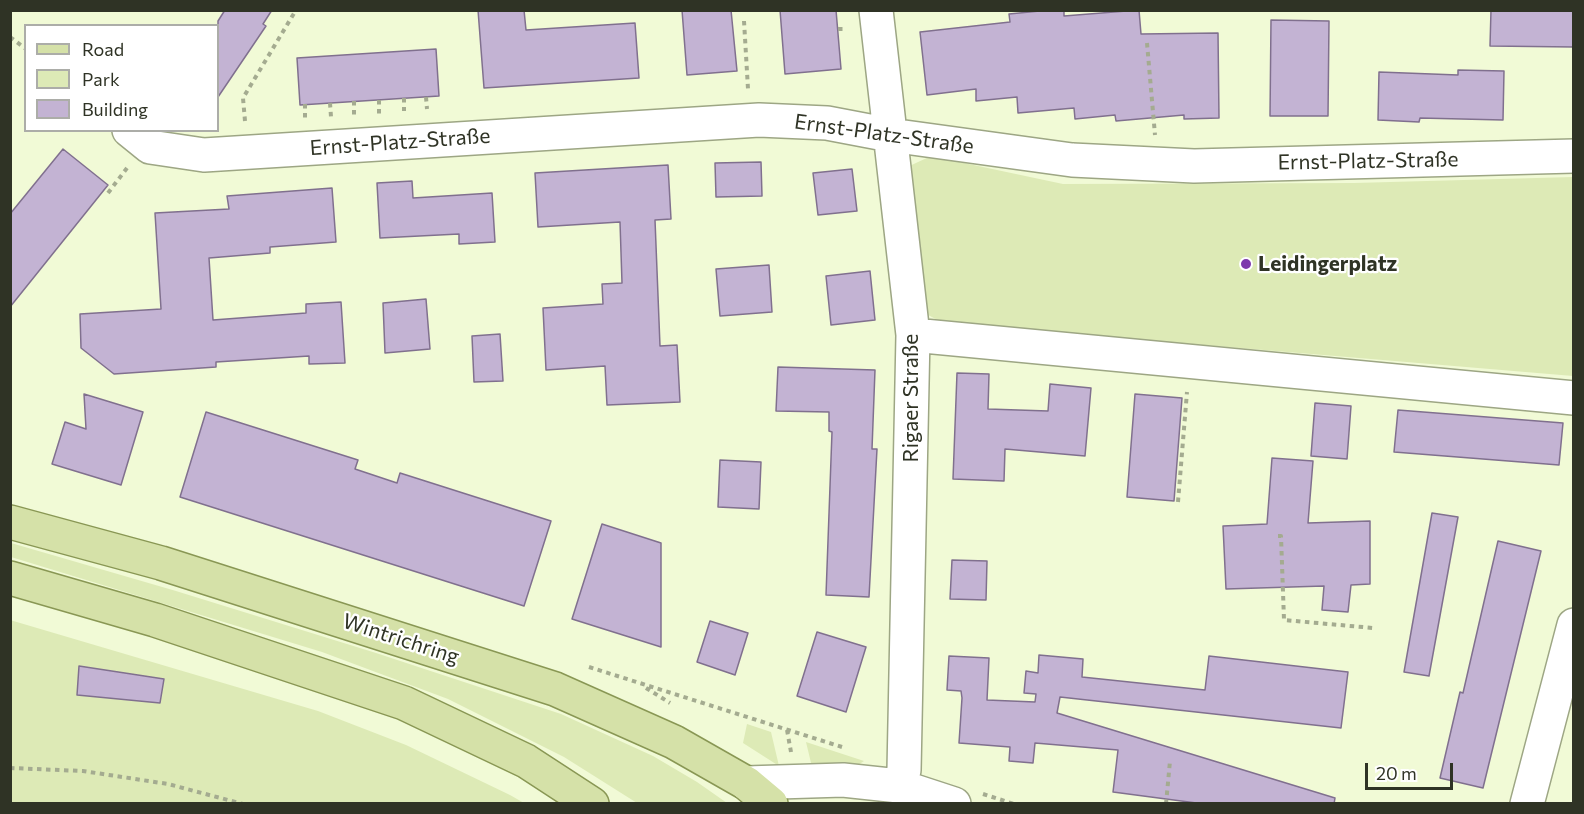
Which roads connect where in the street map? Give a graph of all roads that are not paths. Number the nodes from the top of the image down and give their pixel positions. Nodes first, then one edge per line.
1 (876, 10) edge
2 (131, 132) edge
3 (890, 135) junction
4 (1574, 156) edge
5 (913, 335) junction
6 (1574, 398) edge
7 (10, 522) edge
8 (10, 578) edge
9 (1574, 625) edge
10 (746, 783) junction
11 (899, 786) junction
12 (967, 798) edge
13 (592, 804) edge
14 (771, 804) edge
15 (1527, 804) edge

1 - 3 street, Rigaer Straße
2 - 3 street, Ernst-Platz-Straße
3 - 4 street, Ernst-Platz-Straße
3 - 5 street, Rigaer Straße
5 - 6 street
5 - 11 street, Rigaer Straße
7 - 10 main road, Wintrichring
8 - 13 main road
9 - 15 street
10 - 11 street
10 - 14 main road, Wintrichring
11 - 12 street

